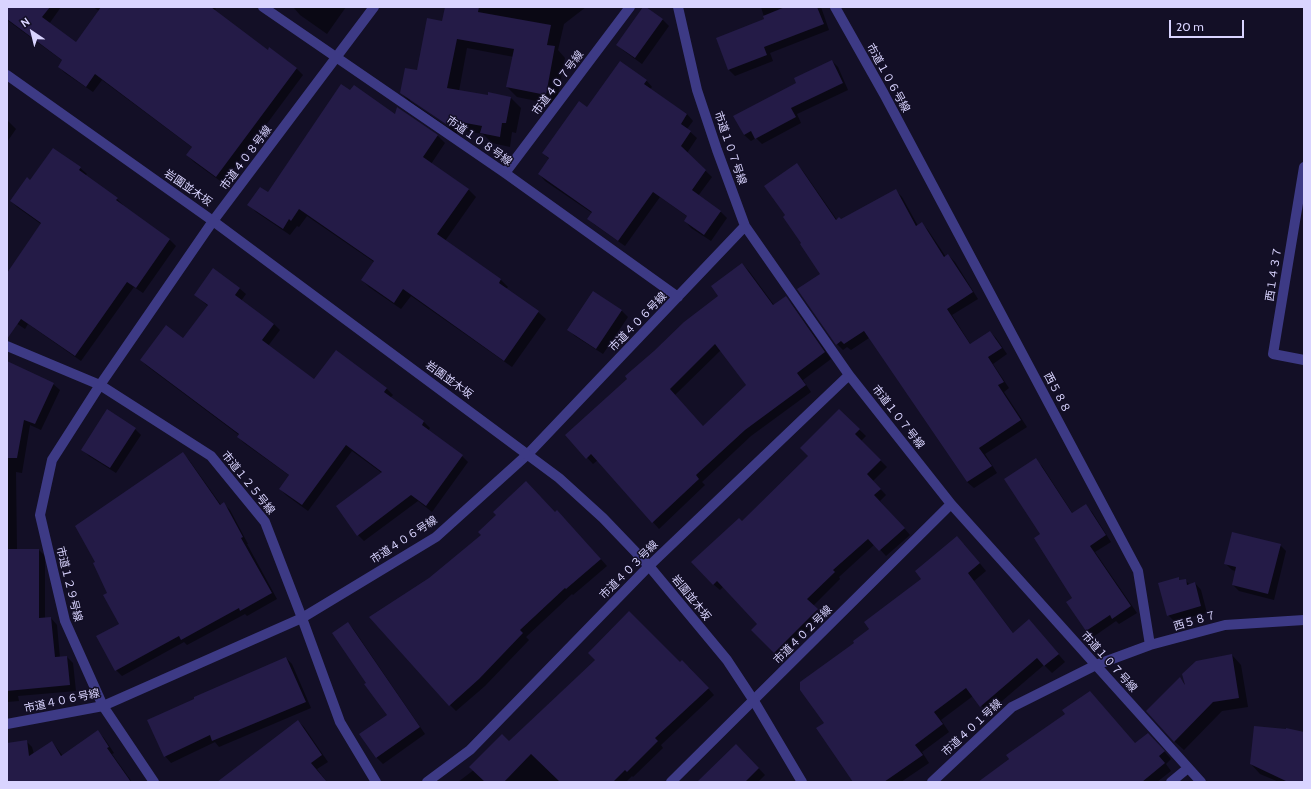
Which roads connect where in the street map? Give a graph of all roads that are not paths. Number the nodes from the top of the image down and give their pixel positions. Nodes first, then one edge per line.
1 (264, 7) edge
2 (374, 7) edge
3 (630, 7) edge
4 (678, 7) edge
5 (835, 7) edge
6 (337, 58) junction
7 (7, 75) edge
8 (919, 160) joint
9 (1304, 167) edge
10 (505, 173) junction
11 (213, 221) junction
12 (745, 226) junction
13 (678, 297) junction
14 (7, 346) edge
15 (1304, 360) edge
16 (849, 375) junction
17 (100, 385) junction
18 (528, 454) junction
19 (951, 504) junction
20 (649, 566) junction
21 (302, 618) junction
22 (1304, 620) edge
23 (1150, 645) junction
24 (1096, 665) junction
25 (754, 701) junction
26 (103, 706) junction
27 (7, 724) edge
28 (1188, 768) junction
29 (154, 782) edge
30 (376, 782) edge
31 (427, 782) edge
32 (671, 782) edge
33 (802, 782) edge
34 (932, 782) edge
35 (1171, 782) edge
36 (1201, 782) edge

1 - 6 street, 市道１０８号線
2 - 6 street, 市道４０８号線
3 - 10 street, 市道４０７号線
4 - 12 street, 市道１０７号線
5 - 8 street, 市道１０６号線
6 - 10 street, 市道１０８号線
6 - 11 street, 市道４０８号線
7 - 11 street, 岩園並木坂
8 - 23 street, 西５８８
9 - 15 street, 西１４３７
10 - 13 street, 市道１０８号線
11 - 17 street, 市道４０８号線
11 - 18 street, 岩園並木坂
12 - 13 street, 市道４０６号線
12 - 16 street, 市道１０７号線
13 - 18 street, 市道４０６号線
14 - 17 street, 市道１２５号線
16 - 19 street, 市道１０７号線
16 - 20 street, 市道４０３号線
17 - 21 street, 市道１２５号線
17 - 26 street, 市道１２９号線
18 - 20 street, 岩園並木坂
18 - 21 street, 市道４０６号線
19 - 24 street, 市道１０７号線
19 - 25 street, 市道４０２号線
20 - 25 street, 岩園並木坂
20 - 31 street, 市道４０３号線
21 - 26 street, 市道４０６号線
21 - 30 street, 市道１２５号線
22 - 23 street, 西５８７
23 - 24 street, 西５８７
24 - 28 street, 市道１０７号線
24 - 34 street, 市道４０１号線
25 - 32 street, 市道４０２号線
25 - 33 street, 岩園並木坂
26 - 27 street, 市道４０６号線
26 - 29 street, 市道１２９号線
28 - 35 street
28 - 36 street, 市道１０７号線

